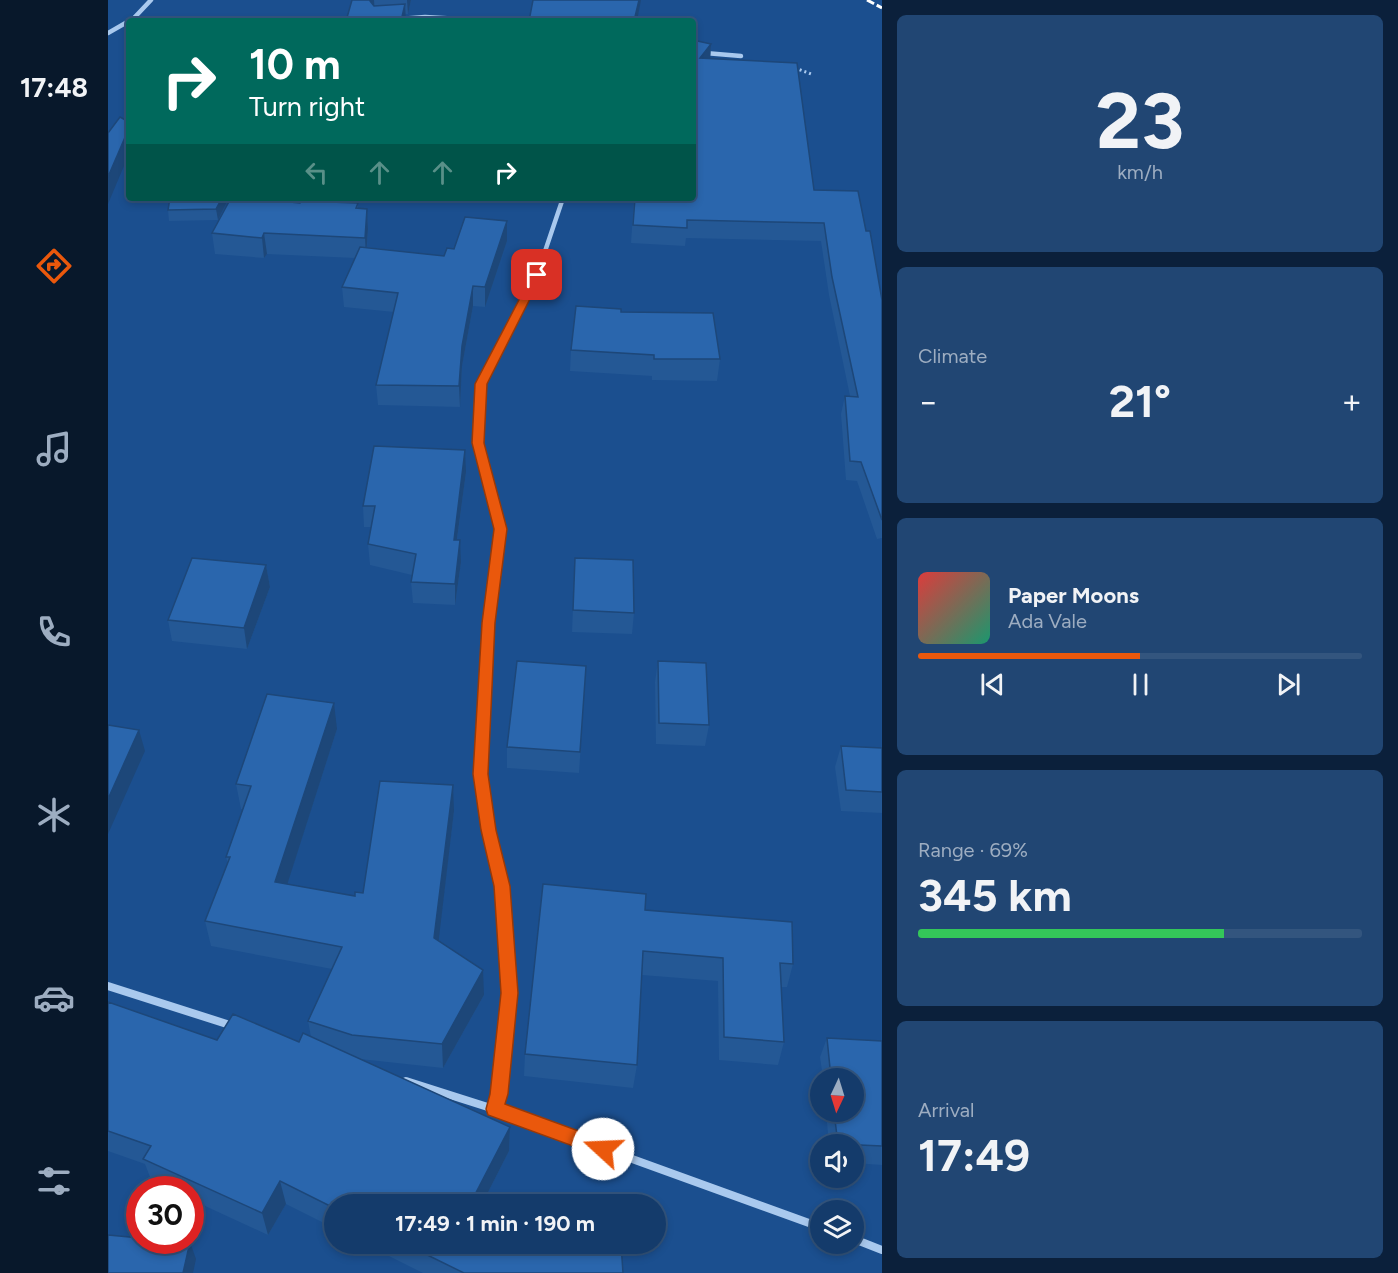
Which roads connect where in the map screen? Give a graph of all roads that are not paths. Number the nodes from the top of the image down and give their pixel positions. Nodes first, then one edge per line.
1 (151, 0) edge
2 (134, 18) edge
3 (405, 18) edge
4 (453, 18) edge
5 (126, 23) edge
6 (108, 33) edge
7 (696, 52) edge
8 (741, 56) dead end
9 (562, 201) edge
10 (108, 986) edge
11 (244, 1029) edge
12 (392, 1077) edge
13 (494, 1109) junction
14 (810, 1223) edge
15 (864, 1243) edge
16 (882, 1250) edge

1 - 2 street
3 - 4 street
5 - 6 street
7 - 8 street
9 - 13 street
10 - 11 street
12 - 13 street
13 - 14 street
15 - 16 street

